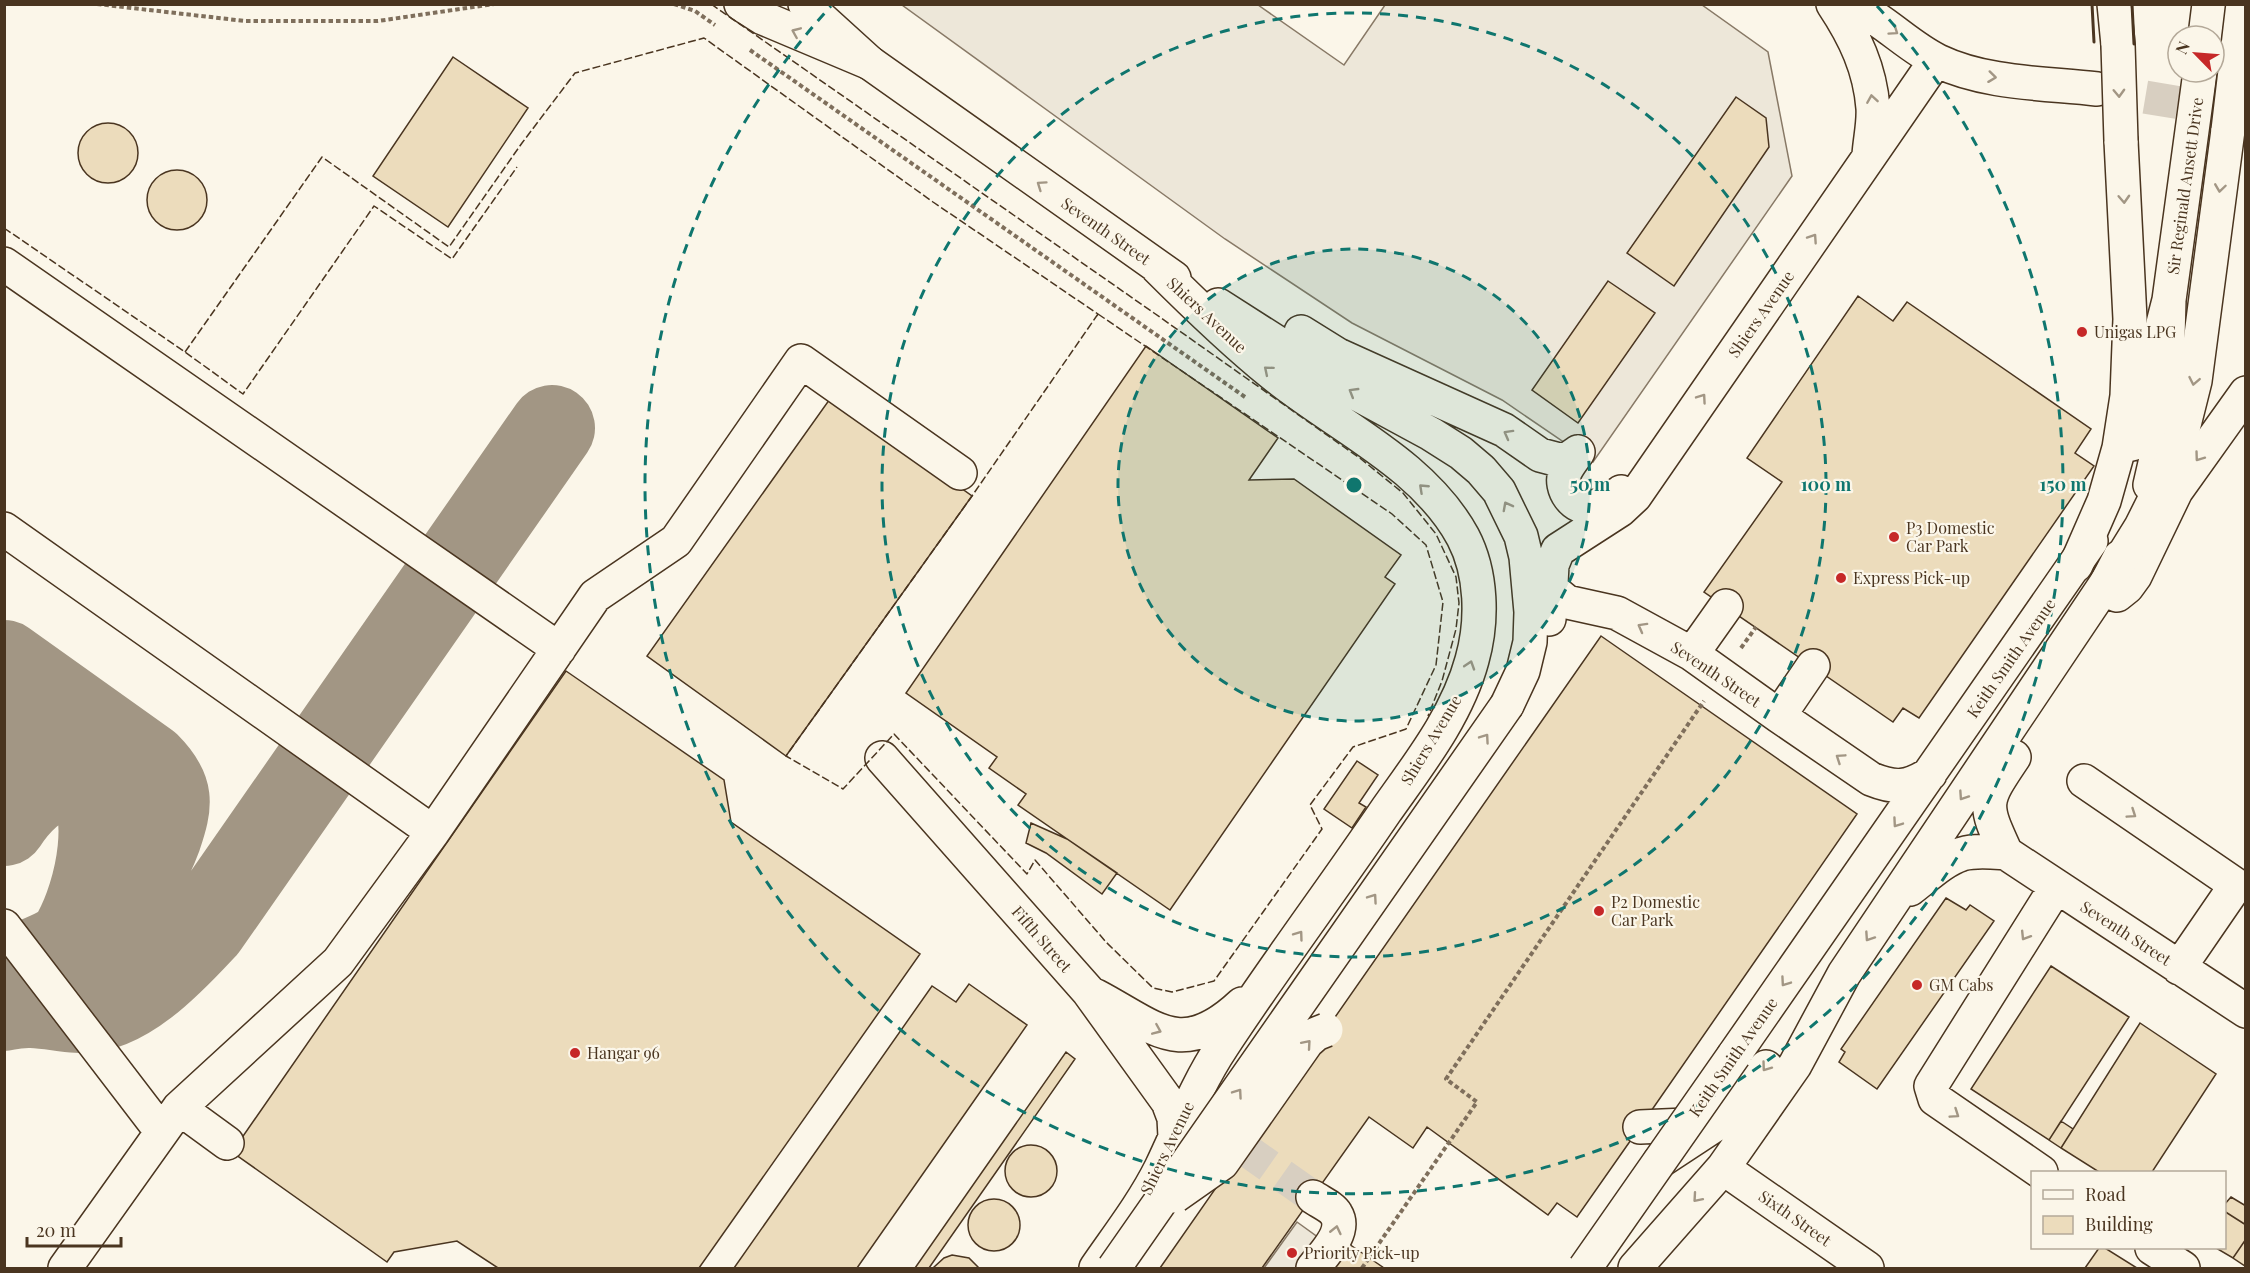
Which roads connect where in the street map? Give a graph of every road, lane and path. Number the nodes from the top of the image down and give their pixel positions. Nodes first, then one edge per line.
1 (97, 4) edge
2 (494, 4) edge
3 (674, 4) edge
4 (741, 4) edge
5 (805, 4) edge
6 (1833, 4) edge
7 (1849, 4) edge
8 (2114, 4) edge
9 (2209, 4) edge
10 (2243, 4) edge
11 (2206, 24) edge
12 (724, 32) dead end
13 (743, 45) dead end
14 (1936, 60) junction
15 (870, 63) junction
16 (2198, 84) edge
17 (2097, 89) tunnel mouth
18 (1869, 157) junction
19 (4, 264) edge
20 (1157, 267) junction
21 (2169, 300) junction
22 (2246, 393) edge
23 (1254, 403) dead end
24 (1679, 432) junction
25 (960, 473) dead end
26 (4, 529) edge
27 (1521, 536) junction
28 (2076, 565) junction
29 (2107, 582) junction
30 (1550, 588) junction
31 (1726, 606) dead end
32 (1756, 627) dead end
33 (2071, 635) junction
34 (559, 649) junction
35 (1692, 654) junction
36 (1813, 666) dead end
37 (1721, 676) junction
38 (1507, 705) junction
39 (1779, 716) junction
40 (882, 758) dead end
41 (1930, 774) junction
42 (2084, 781) dead end
43 (433, 832) junction
44 (2006, 853) junction
45 (2241, 878) edge
46 (2056, 887) junction
47 (1893, 900) junction
48 (4, 926) edge
49 (2179, 968) junction
50 (1844, 974) junction
51 (1265, 982) junction
52 (1088, 991) junction
53 (2246, 1011) edge
54 (1326, 1030) dead end
55 (1204, 1074) junction
56 (170, 1119) junction
57 (1716, 1124) junction
58 (1640, 1127) dead end
59 (1175, 1137) junction
60 (227, 1143) dead end
61 (1242, 1147) tunnel mouth
62 (1723, 1168) junction
63 (2038, 1171) edge
64 (1313, 1197) tunnel mouth
65 (1156, 1209) junction
66 (1118, 1236) junction
67 (2153, 1249) edge
68 (65, 1269) edge
69 (1096, 1269) edge
70 (1115, 1269) edge
71 (1313, 1269) edge
72 (1362, 1269) edge
73 (1576, 1269) edge
74 (1585, 1269) edge
75 (1635, 1269) edge
76 (1867, 1269) edge
77 (2183, 1269) edge

1 - 2 path
3 - 12 path
15 -> 4 main road
5 - 15 main road, Seventh Street
18 -> 6 main road
7 -> 14 main road
8 -> 28 main road, bridge
9 - 11 main road
10 -> 29 main road, bridge
13 - 23 path
14 -> 17 main road
14 - 18 main road, Shiers Avenue
20 -> 15 main road, Seventh Street
16 - 21 main road, Sir Reginald Ansett Drive
24 -> 18 main road, Shiers Avenue
19 - 34 main road
24 -> 20 main road
27 -> 20 main road, Seventh Street
51 -> 20 main road, Shiers Avenue
21 - 28 main road, Keith Smith Avenue
21 - 29 main road
22 -> 33 main road
24 - 30 main road, Shiers Avenue
25 - 34 main road
26 - 43 main road
27 - 30 main road, Seventh Street
27 - 38 main road, Seventh Street
28 - 41 main road, Keith Smith Avenue
29 - 33 main road
35 -> 30 main road, Seventh Street
30 - 38 main road
31 - 35 main road
32 - 37 path
33 - 44 main road
33 -> 47 main road
34 - 43 main road
35 - 37 main road, Seventh Street
36 - 39 main road
37 - 39 main road, Seventh Street
37 - 72 path
65 -> 38 main road, Shiers Avenue, bridge
41 -> 39 main road, Seventh Street
40 - 52 main road, Fifth Street
41 -> 74 main road, Keith Smith Avenue, bridge
42 -> 45 main road
43 - 56 main road
44 - 46 main road, Seventh Street
44 - 47 main road
45 - 49 main road
46 - 49 main road, Seventh Street
46 -> 63 main road
47 -> 50 main road
48 - 56 main road
49 - 53 main road, Seventh Street
50 -> 57 main road
50 - 62 main road
52 -> 51 main road
51 - 55 main road, Shiers Avenue
52 - 59 main road, Fifth Street
65 -> 54 main road, bridge
55 - 59 main road, Shiers Avenue
55 - 61 main road
56 - 60 main road
56 - 68 main road
57 - 58 main road
57 - 73 main road
59 - 66 main road, Shiers Avenue
62 -> 75 main road
62 - 76 main road, Sixth Street
71 -> 64 main road
65 - 70 main road, Shiers Avenue, bridge
66 - 69 main road, Shiers Avenue
66 - 70 main road
67 - 77 main road

